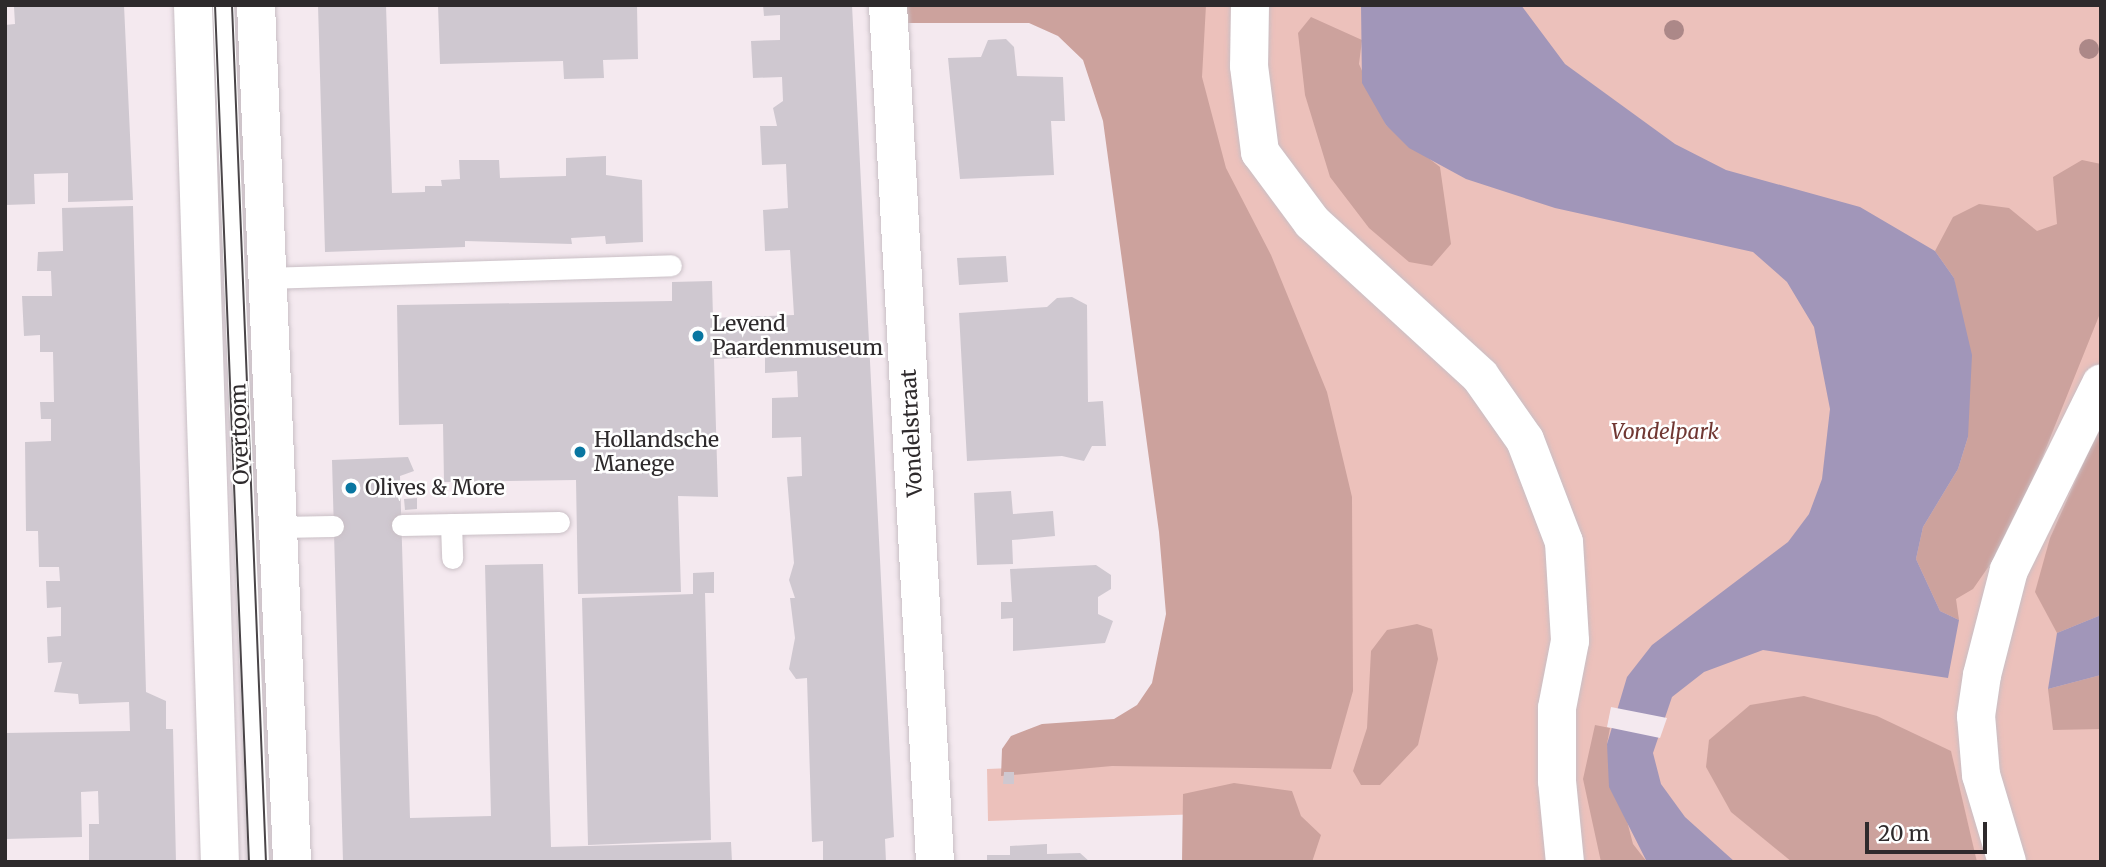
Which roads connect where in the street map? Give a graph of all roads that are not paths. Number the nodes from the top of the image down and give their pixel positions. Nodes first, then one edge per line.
1 (192, 5) edge
2 (223, 5) edge
3 (256, 5) edge
4 (888, 5) edge
5 (1250, 5) edge
6 (671, 265) dead end
7 (268, 278) junction
8 (2101, 384) edge
9 (559, 522) dead end
10 (451, 524) junction
11 (402, 525) dead end
12 (333, 526) dead end
13 (279, 527) junction
14 (452, 558) dead end
15 (220, 862) edge
16 (258, 862) edge
17 (292, 862) edge
18 (935, 862) edge
19 (1565, 862) edge
20 (2007, 862) edge

1 - 15 street, Overtoom
2 - 16 lane, Overtoom
3 - 7 street, Overtoom
4 - 18 street, Vondelstraat
5 - 19 street
6 - 7 lane
7 - 13 street, Overtoom
8 - 20 street
9 - 10 lane
10 - 11 lane
10 - 14 lane
12 - 13 lane
13 - 17 street, Overtoom

